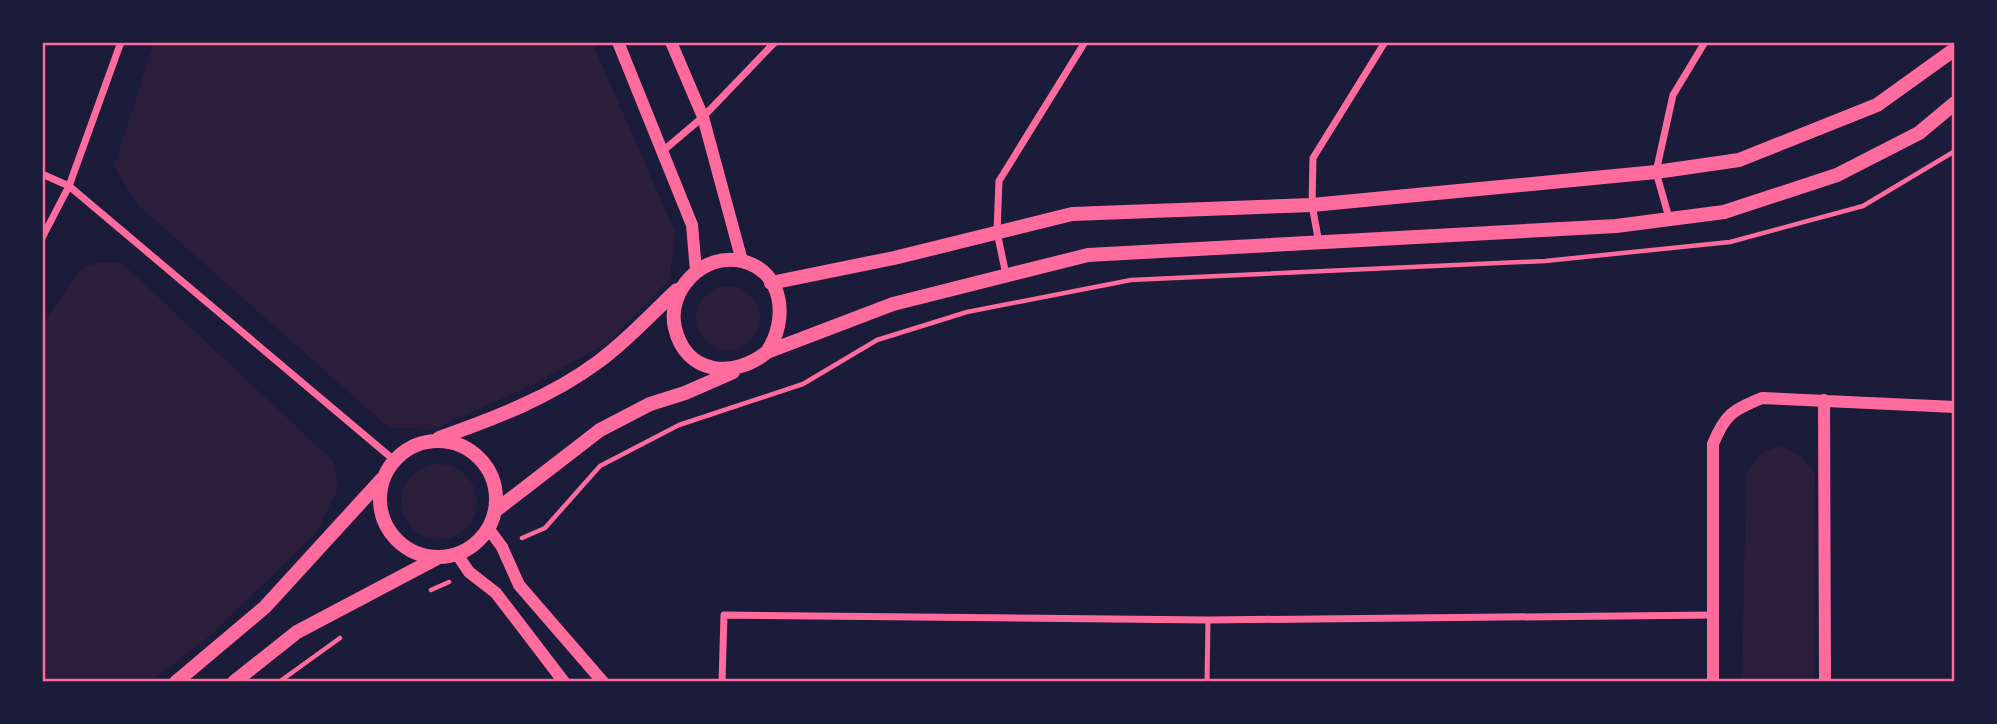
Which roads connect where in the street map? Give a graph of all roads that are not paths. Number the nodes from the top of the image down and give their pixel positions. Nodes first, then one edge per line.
1 (121, 42) edge
2 (618, 42) edge
3 (671, 42) edge
4 (775, 42) edge
5 (1085, 42) edge
6 (1385, 42) edge
7 (1705, 42) edge
8 (1955, 48) edge
9 (1955, 103) edge
10 (704, 117) junction
11 (664, 150) junction
12 (1656, 172) junction
13 (42, 174) edge
14 (69, 186) junction
15 (1312, 205) junction
16 (1669, 218) junction
17 (997, 232) junction
18 (42, 238) edge
19 (1319, 243) junction
20 (742, 261) junction
21 (696, 271) junction
22 (1006, 276) junction
23 (771, 283) junction
24 (683, 284) junction
25 (767, 352) junction
26 (739, 369) junction
27 (1824, 400) junction
28 (1955, 407) edge
29 (431, 441) junction
30 (394, 460) junction
31 (383, 478) junction
32 (495, 511) junction
33 (488, 528) junction
34 (457, 554) junction
35 (439, 557) junction
36 (1715, 615) junction
37 (1208, 620) junction
38 (176, 682) edge
39 (234, 682) edge
40 (564, 682) edge
41 (603, 682) edge
42 (722, 682) edge
43 (1207, 682) edge
44 (1713, 682) edge
45 (1825, 682) edge

1 - 14 street
2 - 11 street
3 - 10 street
4 - 10 street
5 - 17 street
6 - 15 street
7 - 12 street
8 - 12 main road
9 - 16 main road
10 - 11 street
10 - 20 street
11 - 21 street
12 - 15 main road
12 - 16 street
13 - 14 street
14 - 18 street
14 - 30 street
15 - 17 main road
15 - 19 street
16 - 19 main road
17 - 22 street
17 - 23 main road
19 - 22 main road
20 - 21 main road
20 - 23 main road
21 - 24 main road
22 - 25 main road
23 - 25 main road
24 - 26 main road
24 - 29 main road
25 - 26 main road
26 - 32 main road
27 - 28 street
27 - 36 street
27 - 45 street
29 - 30 main road
29 - 32 main road
30 - 31 main road
31 - 35 main road
31 - 38 main road
32 - 33 main road
33 - 34 main road
33 - 41 street
34 - 35 main road
34 - 40 street
35 - 39 main road
36 - 37 street
36 - 44 street
37 - 42 street
37 - 43 lane

